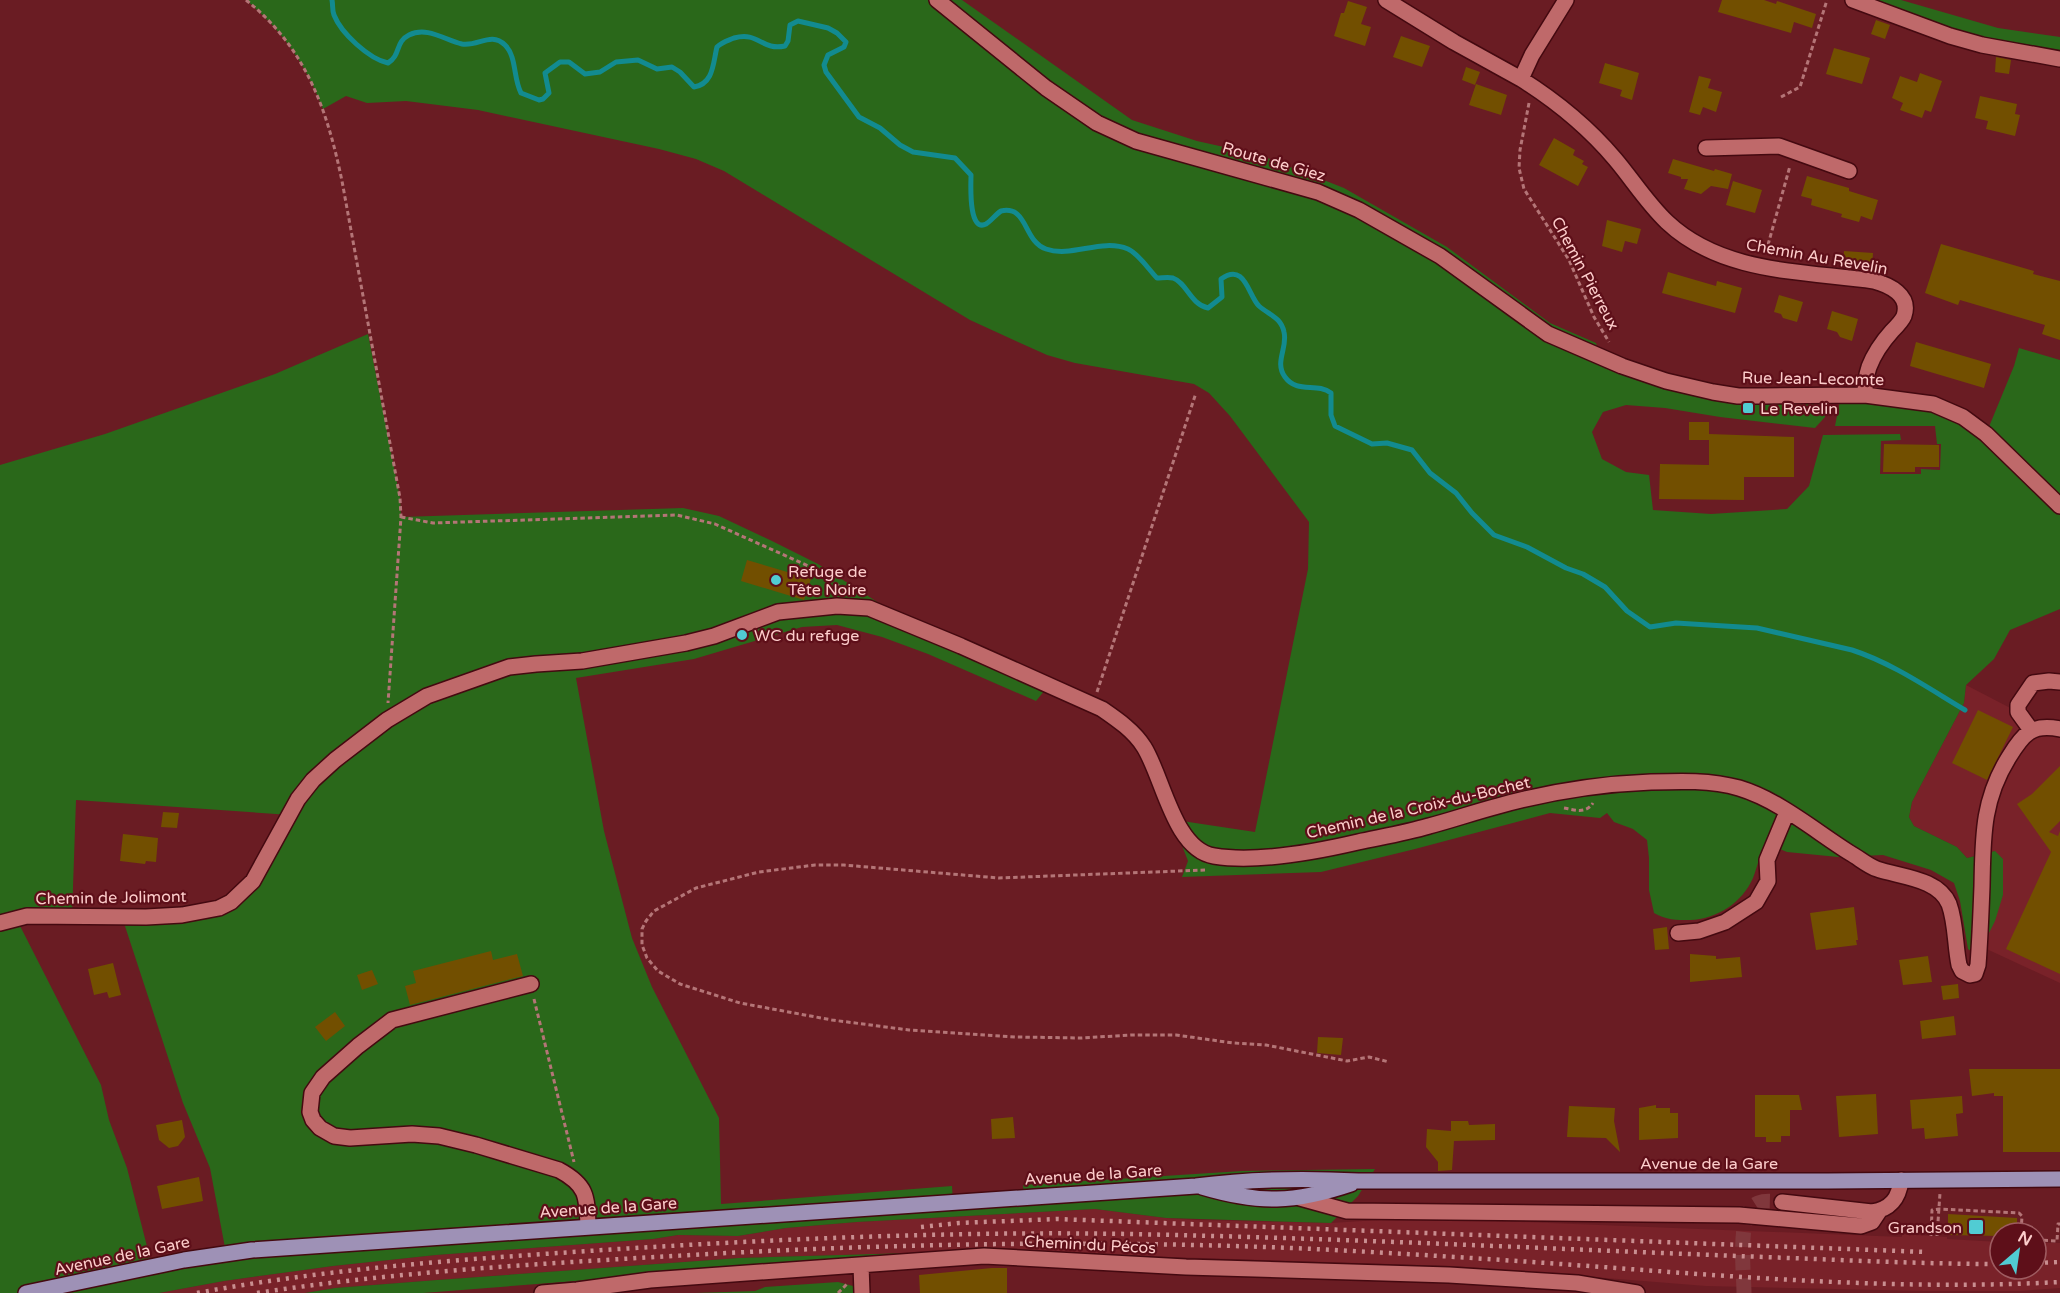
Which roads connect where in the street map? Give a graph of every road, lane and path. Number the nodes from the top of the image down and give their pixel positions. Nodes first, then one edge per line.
1 (246, 0) edge
2 (937, 0) edge
3 (1386, 0) edge
4 (1566, 0) edge
5 (1827, 0) edge
6 (1853, 0) edge
7 (2060, 58) edge
8 (1527, 83) junction
9 (1781, 98) dead end
10 (1706, 148) dead end
11 (1793, 152) junction
12 (1849, 171) dead end
13 (1762, 267) junction
14 (1604, 360) joint
15 (1622, 366) junction
16 (1196, 393) dead end
17 (1865, 395) junction
18 (2060, 506) edge
19 (401, 517) junction
20 (847, 592) dead end
21 (2060, 682) edge
22 (1092, 704) junction
23 (387, 720) junction
24 (2060, 729) edge
25 (2031, 730) junction
26 (1600, 786) junction
27 (1561, 808) dead end
28 (1787, 812) junction
29 (1208, 870) dead end
30 (0, 923) edge
31 (1678, 933) dead end
32 (531, 984) joint
33 (1389, 1062) dead end
34 (1284, 1179) junction
35 (2060, 1179) edge
36 (1901, 1180) junction
37 (576, 1181) junction
38 (1358, 1181) junction
39 (1196, 1185) junction
40 (1940, 1191) dead end
41 (1300, 1198) junction
42 (1282, 1199) junction
43 (1782, 1202) tunnel mouth
44 (1939, 1209) junction
45 (1880, 1210) junction
46 (2022, 1221) edge
47 (2060, 1224) edge
48 (588, 1226) junction
49 (1931, 1236) dead end
50 (1937, 1236) dead end
51 (2048, 1241) edge
52 (861, 1265) junction
53 (26, 1293) edge
54 (542, 1293) edge
55 (862, 1293) edge
56 (1637, 1293) edge

1 - 19 path
2 - 14 street, Route de Giez
3 - 8 street, Chemin Au Revelin
4 - 8 street
5 - 9 path
6 - 7 street
8 - 13 street, Chemin Au Revelin
8 - 15 path, Chemin Pierreux
10 - 11 street
11 - 12 street
11 - 13 path
13 - 17 street, Chemin Au Revelin
14 - 15 street, Rue Jean-Lecomte
15 - 17 street, Rue Jean-Lecomte
16 - 22 path
17 - 18 street, Rue Jean-Lecomte
19 - 20 path
19 - 23 path
21 - 25 street
22 - 23 street, Chemin de la Croix-du-Bochet
22 - 26 street, Chemin de la Croix-du-Bochet
23 - 30 street, Chemin de Jolimont
24 - 25 street
25 - 28 street, Chemin de la Croix-du-Bochet
26 - 27 path
26 - 28 street, Chemin de la Croix-du-Bochet
28 - 31 street
29 - 33 path
32 - 37 path
32 - 37 street
34 - 38 main road, Avenue de la Gare
34 - 39 main road, Avenue de la Gare
34 - 42 street
35 - 36 main road, Avenue de la Gare
36 - 38 main road, Avenue de la Gare
36 - 45 street
37 - 48 street
38 - 41 main road, Avenue de la Gare
39 - 42 main road, Avenue de la Gare
39 - 48 main road, Avenue de la Gare
40 - 44 path
41 - 42 main road, Avenue de la Gare
41 - 45 street
43 - 45 street
44 - 46 path
44 - 49 path
44 - 50 path
47 - 51 path
48 - 53 main road, Avenue de la Gare
52 - 54 street, Chemin du Pécos
52 - 55 street
52 - 56 street, Chemin du Pécos

